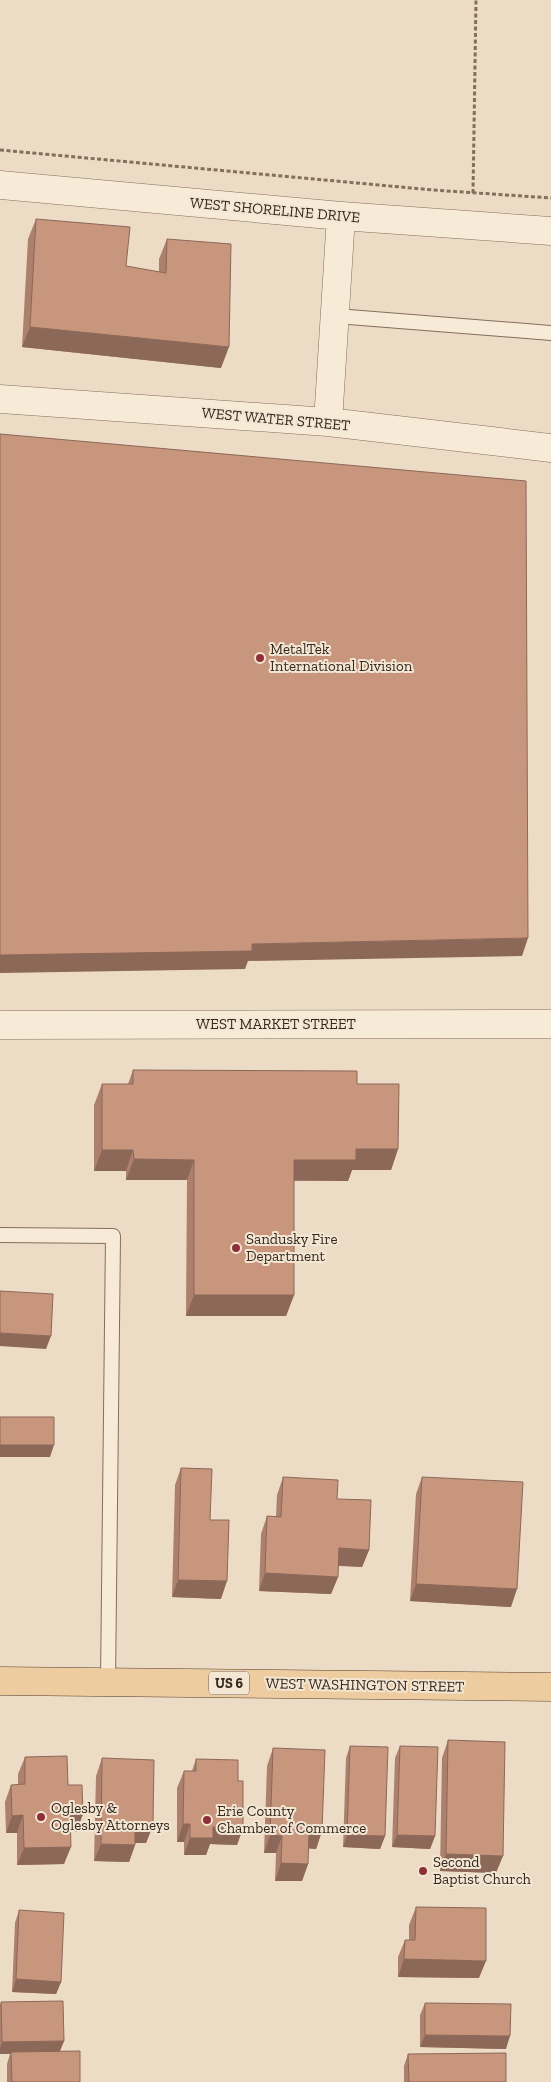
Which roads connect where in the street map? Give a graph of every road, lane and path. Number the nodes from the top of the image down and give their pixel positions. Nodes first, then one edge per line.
1 (476, 0) edge
2 (0, 150) edge
3 (0, 185) edge
4 (473, 193) junction
5 (551, 198) edge
6 (341, 216) junction
7 (551, 231) edge
8 (336, 316) junction
9 (551, 333) edge
10 (0, 398) edge
11 (328, 422) junction
12 (551, 448) edge
13 (551, 1024) edge
14 (0, 1025) edge
15 (0, 1235) edge
16 (0, 1681) edge
17 (108, 1682) junction
18 (551, 1687) edge

1 - 4 path
2 - 4 path
3 - 6 street, WEST SHORELINE DRIVE
4 - 5 path
6 - 7 street, WEST SHORELINE DRIVE
6 - 8 street
8 - 9 lane
8 - 11 street
10 - 11 street, WEST WATER STREET
11 - 12 street, WEST WATER STREET
13 - 14 street, WEST MARKET STREET
15 - 17 lane
16 - 17 main road, WEST WASHINGTON STREET / US 6
17 - 18 main road, WEST WASHINGTON STREET / US 6

